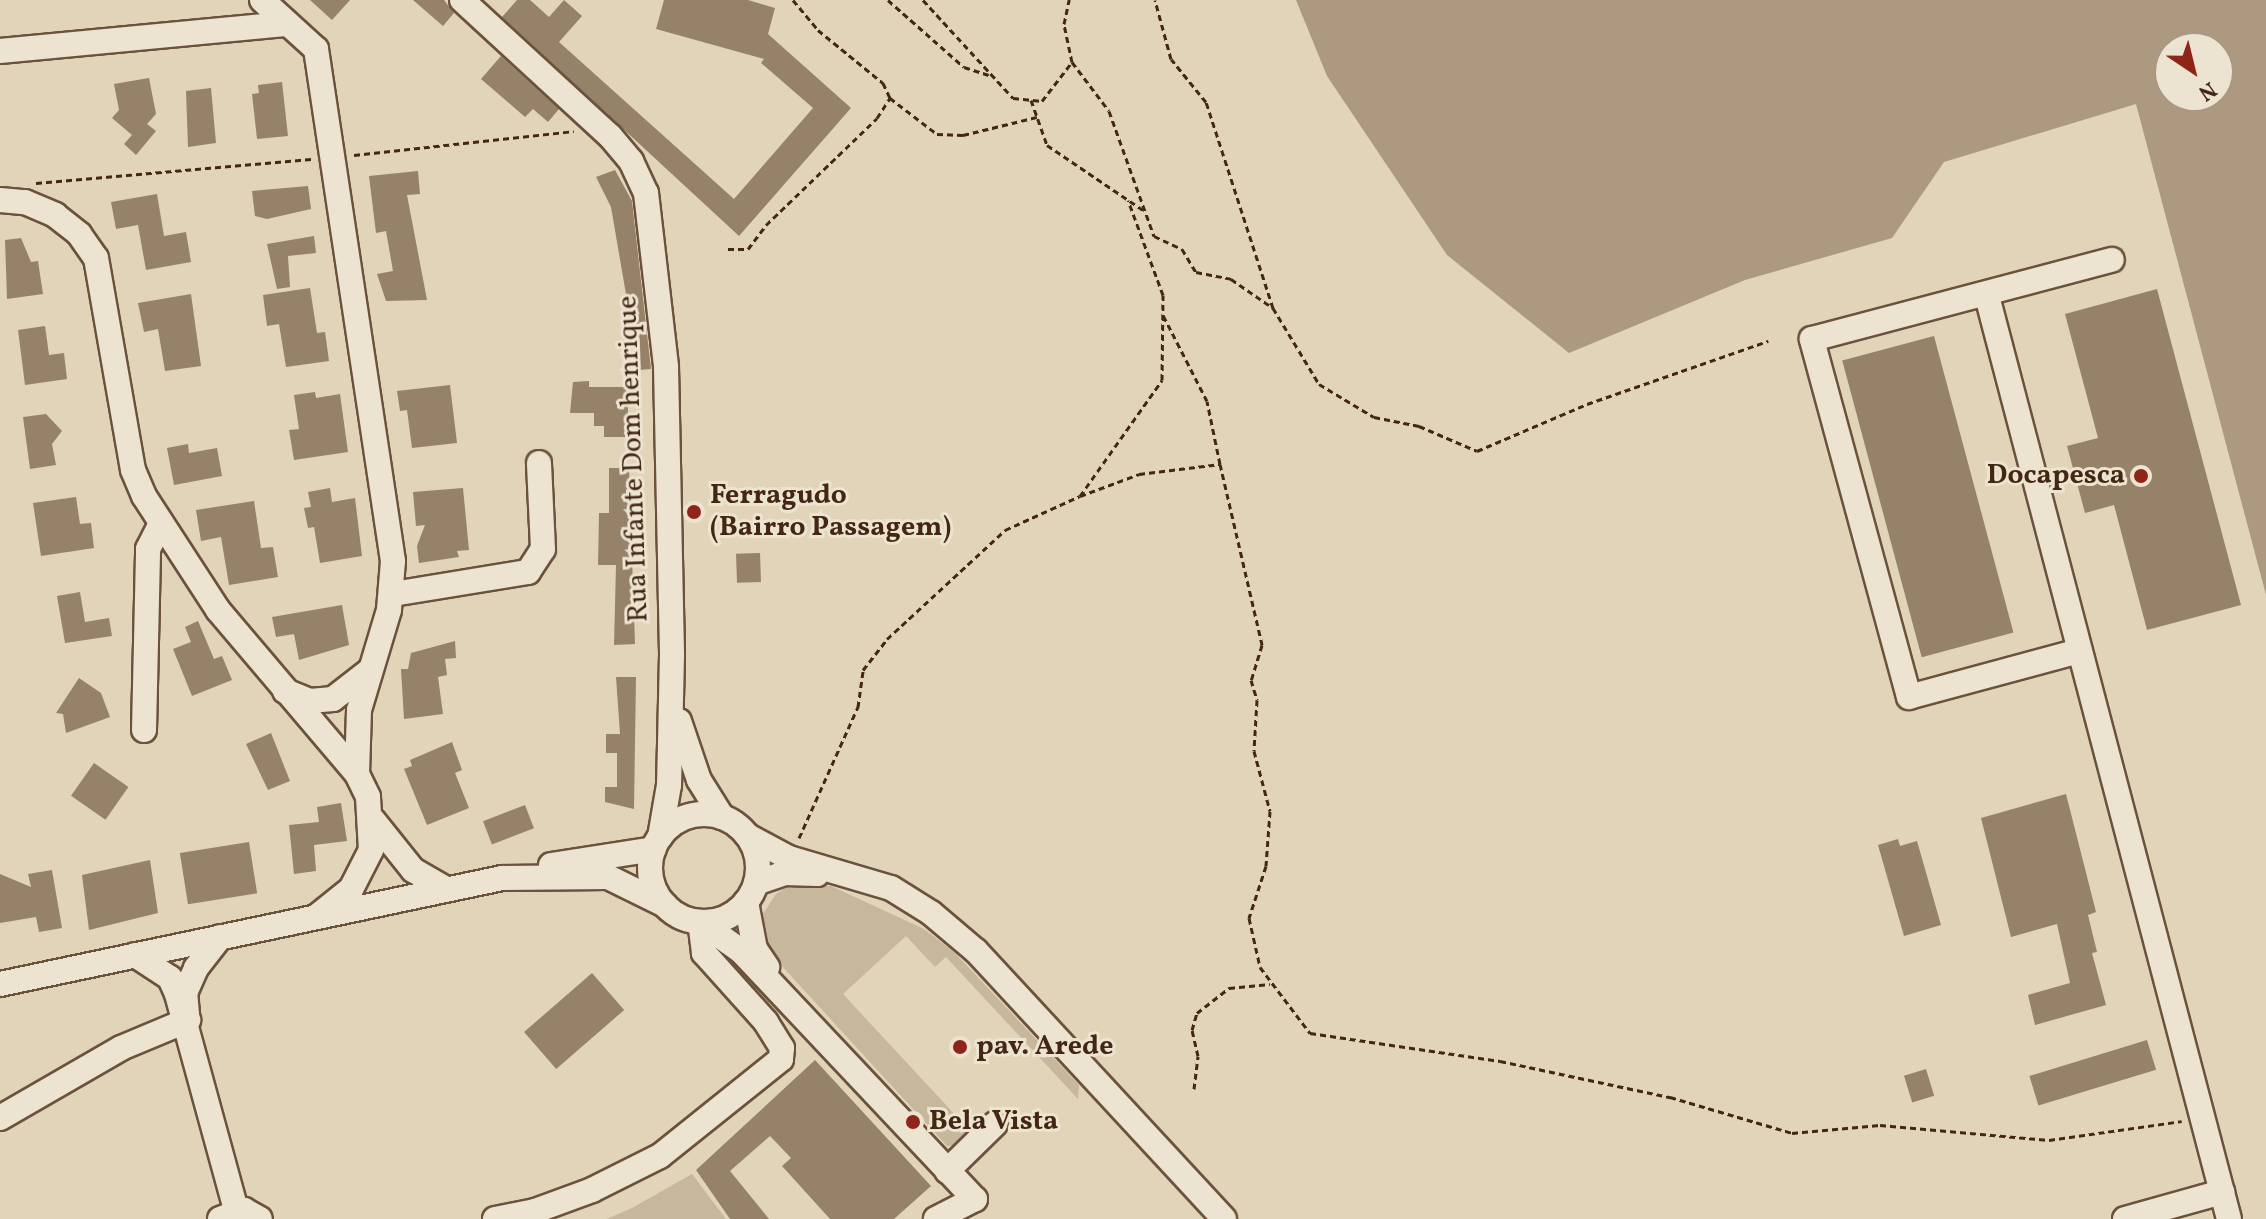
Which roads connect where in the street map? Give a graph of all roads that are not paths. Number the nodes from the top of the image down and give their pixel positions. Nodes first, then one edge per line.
1 (262, 0) edge
2 (462, 0) edge
3 (288, 24) junction
4 (0, 51) edge
5 (0, 200) edge
6 (2112, 260) dead end
7 (1987, 296) junction
8 (539, 463) dead end
9 (161, 524) junction
10 (393, 594) junction
11 (2079, 651) junction
12 (672, 655) junction
13 (369, 671) junction
14 (283, 690) junction
15 (144, 730) dead end
16 (357, 774) junction
17 (722, 817) junction
18 (373, 820) junction
19 (748, 836) junction
20 (657, 843) junction
21 (847, 877) junction
22 (502, 878) junction
23 (446, 889) junction
24 (751, 892) junction
25 (665, 905) junction
26 (317, 916) junction
27 (700, 922) junction
28 (220, 937) junction
29 (135, 955) junction
30 (7, 979) edge
31 (790, 1002) junction
32 (188, 1020) junction
33 (0, 1118) edge
34 (995, 1124) dead end
35 (947, 1171) junction
36 (2222, 1192) junction
37 (228, 1215) edge
38 (260, 1219) edge
39 (495, 1219) edge
40 (936, 1219) edge
41 (1224, 1219) edge
42 (2125, 1219) edge
43 (2229, 1219) edge

1 - 3 street
2 - 12 street, Rua Infante Dom henrique
3 - 4 street
3 - 10 street
5 - 9 street
6 - 7 street
7 - 11 street
7 - 11 street
8 - 10 street
9 - 14 street
9 - 15 street
10 - 13 street
11 - 36 street
12 - 17 street
12 - 20 street
13 - 14 street
13 - 16 street
14 - 16 street
16 - 18 street
17 - 19 street
17 - 20 street
18 - 23 street
18 - 26 street
19 - 21 street
19 - 24 street
20 - 22 street
20 - 25 street
21 - 24 street
21 - 41 street
22 - 23 street
22 - 25 street
23 - 26 street
24 - 27 street
24 - 31 street
25 - 27 street
26 - 28 street
27 - 31 street
27 - 39 street
28 - 29 street
28 - 32 street
29 - 30 street
29 - 32 street
31 - 35 street
32 - 33 street
32 - 37 street
34 - 35 street
35 - 40 street
36 - 42 street
36 - 43 street
37 - 38 street

